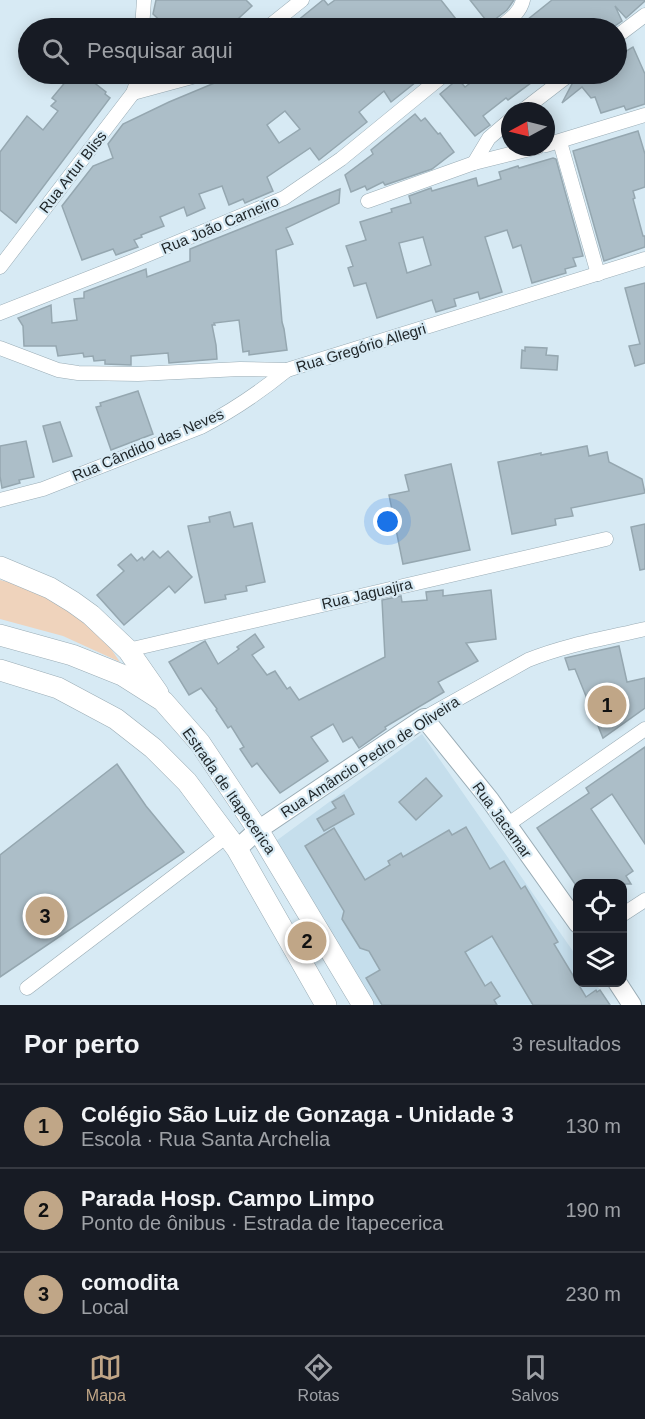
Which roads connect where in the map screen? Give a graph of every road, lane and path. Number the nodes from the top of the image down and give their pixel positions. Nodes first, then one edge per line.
1 (144, 0) edge
2 (302, 0) edge
3 (523, 0) edge
4 (645, 15) edge
5 (143, 18) edge
6 (280, 18) edge
7 (512, 18) edge
8 (627, 29) edge
9 (136, 84) edge
10 (166, 84) edge
11 (433, 84) edge
12 (557, 84) edge
13 (133, 93) junction
14 (534, 102) edge
15 (645, 116) edge
16 (501, 128) edge
17 (555, 142) edge
18 (555, 149) edge
19 (502, 156) edge
20 (474, 163) junction
21 (368, 201) dead end
22 (645, 259) edge
23 (0, 267) edge
24 (598, 274) junction
25 (0, 313) edge
26 (0, 348) edge
27 (287, 370) junction
28 (0, 500) edge
29 (606, 539) dead end
30 (0, 567) edge
31 (645, 629) edge
32 (0, 635) edge
33 (129, 650) junction
34 (0, 670) edge
35 (164, 701) junction
36 (424, 718) junction
37 (645, 729) edge
38 (507, 825) junction
39 (258, 830) junction
40 (232, 843) junction
41 (645, 900) edge
42 (627, 912) edge
43 (573, 917) edge
44 (620, 987) edge
45 (27, 988) dead end
46 (326, 1005) edge
47 (363, 1005) edge
48 (632, 1005) edge

1 - 5 street
2 - 6 street
3 - 7 street
4 - 8 street
9 - 13 street, Rua Artur Bliss
10 - 13 street
11 - 25 street, Rua João Carneiro
12 - 14 street
13 - 23 street, Rua Artur Bliss
15 - 17 street
16 - 20 street
18 - 24 street
19 - 20 street
20 - 21 street
22 - 24 street, Rua Gregório Allegri
24 - 27 street, Rua Gregório Allegri
26 - 27 street, Rua Gregório Allegri
27 - 28 street, Rua Cândido das Neves
29 - 33 street, Rua Jaguajira
30 - 33 main road
31 - 36 street, Rua Amâncio Pedro de Oliveira
32 - 35 main road, Estrada de Itapecerica
33 - 35 main road
34 - 40 main road, Estrada de Itapecerica
35 - 39 main road, Estrada de Itapecerica
36 - 38 street, Rua Jacamar
36 - 39 street, Rua Amâncio Pedro de Oliveira
37 - 38 street
38 - 43 street, Rua Jacamar
39 - 40 street, Rua Amâncio Pedro de Oliveira
39 - 47 main road, Estrada de Itapecerica
40 - 45 street
40 - 46 main road, Estrada de Itapecerica
41 - 42 street
44 - 48 street

